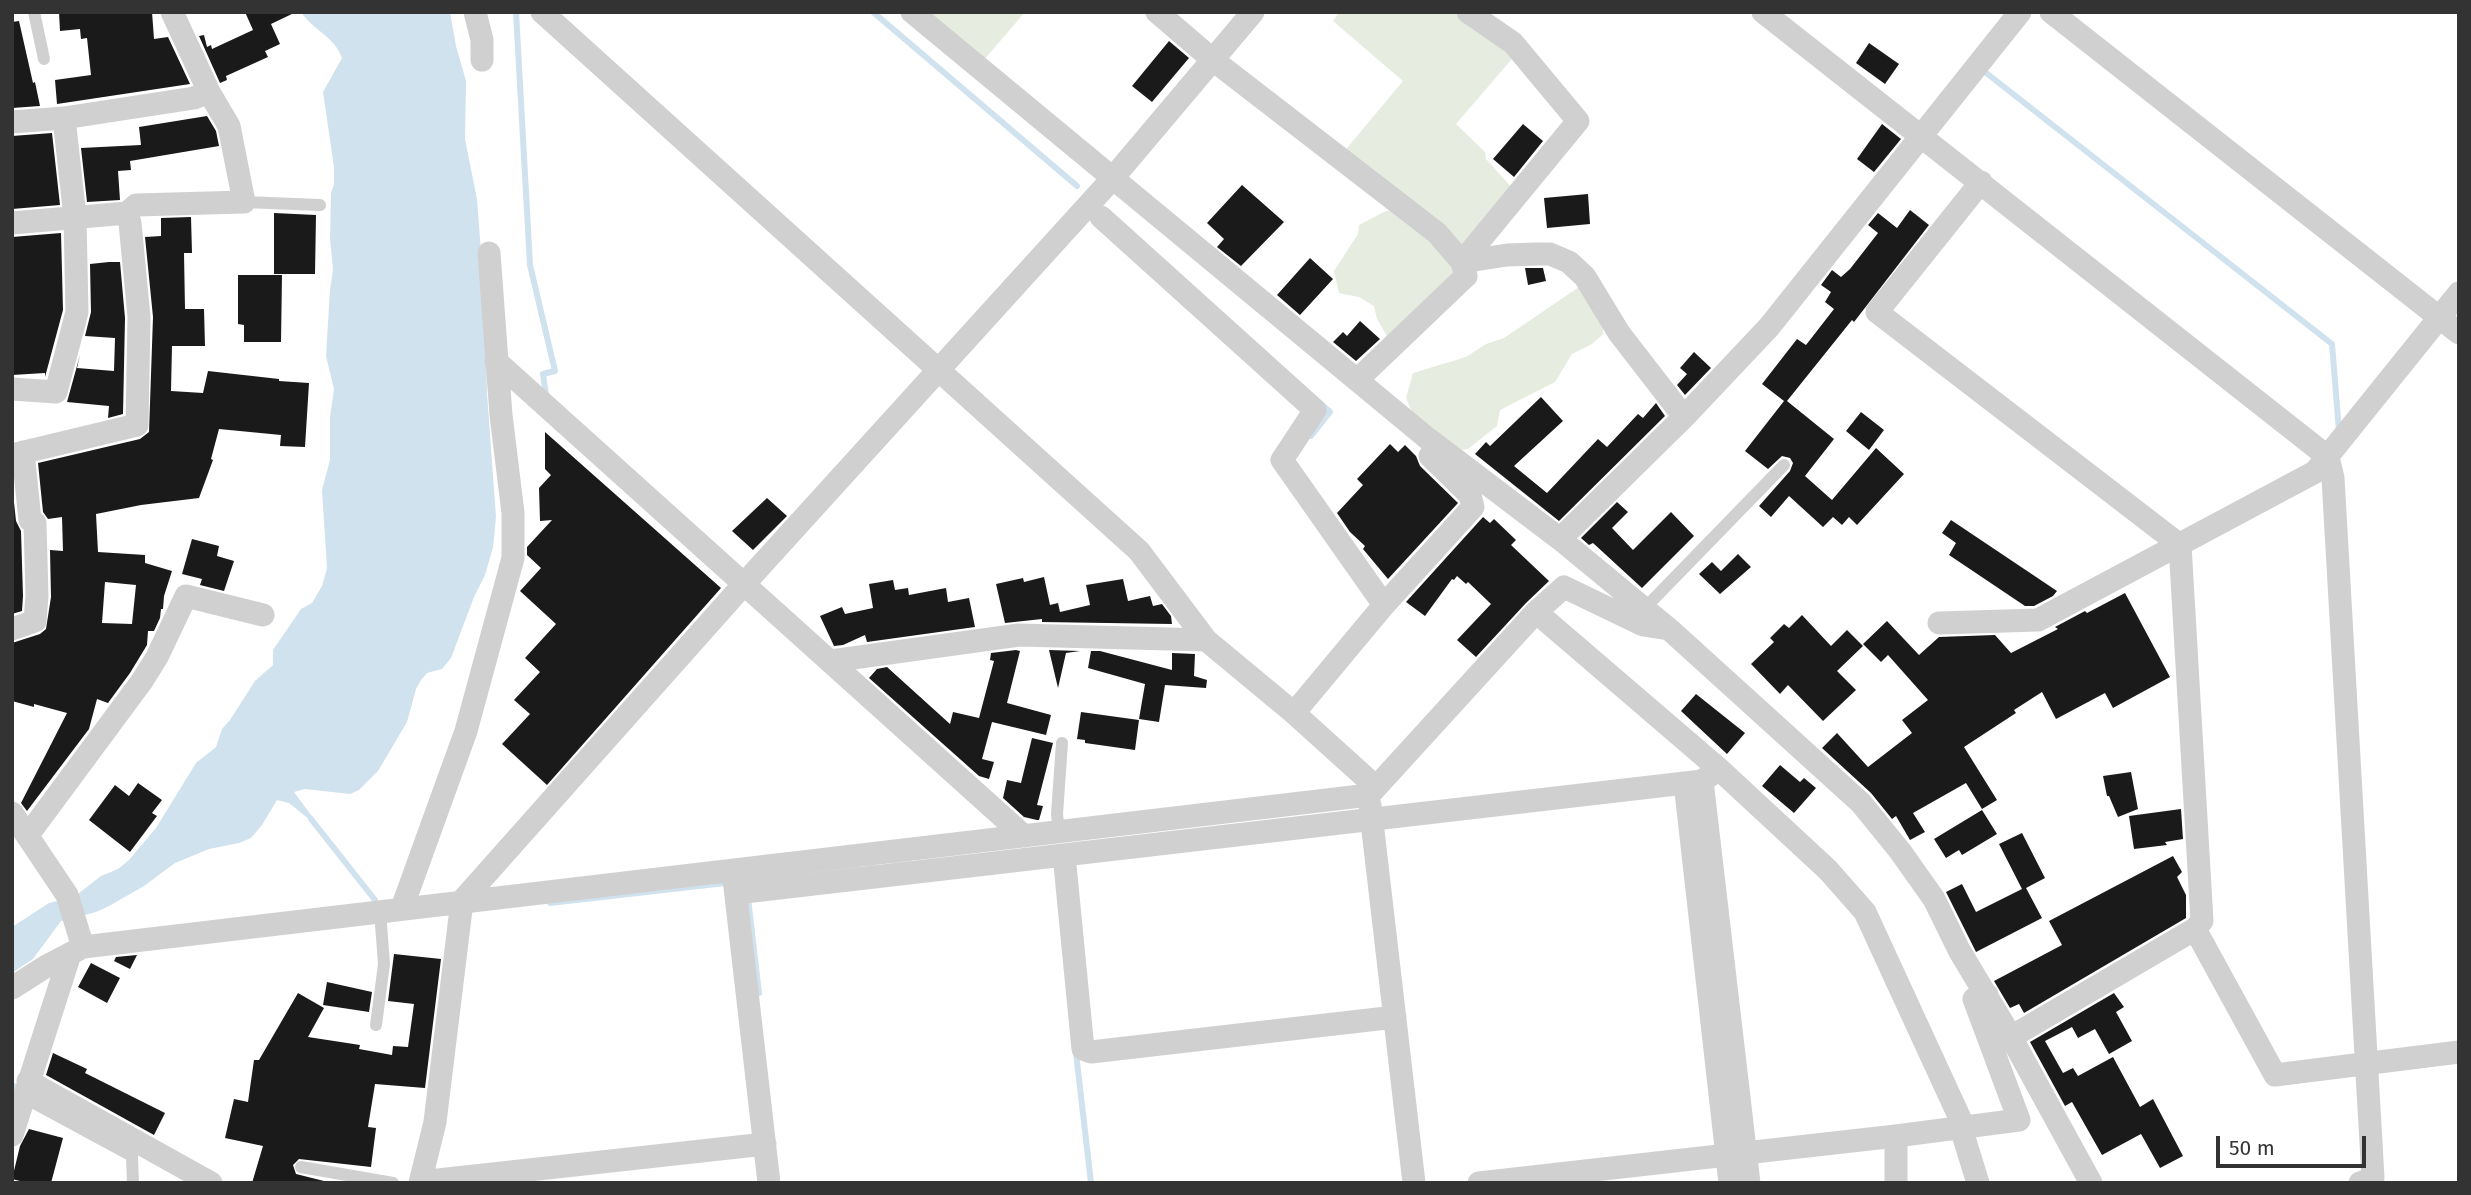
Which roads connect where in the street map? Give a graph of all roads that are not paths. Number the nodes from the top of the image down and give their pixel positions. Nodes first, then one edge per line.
1 (34, 12) edge
2 (172, 12) edge
3 (475, 12) edge
4 (542, 12) edge
5 (912, 12) edge
6 (1157, 12) edge
7 (1252, 12) edge
8 (1468, 12) edge
9 (1763, 12) edge
10 (2020, 12) edge
11 (2051, 12) edge
12 (44, 59) dead end
13 (482, 60) dead end
14 (1213, 60) junction
15 (209, 92) junction
16 (64, 118) junction
17 (12, 122) edge
18 (1922, 136) junction
19 (1112, 179) junction
20 (1981, 182) junction
21 (244, 202) junction
22 (320, 205) dead end
23 (127, 213) junction
24 (75, 217) junction
25 (1101, 217) dead end
26 (12, 223) edge
27 (489, 253) dead end
28 (1462, 262) junction
29 (2459, 293) edge
30 (2439, 318) junction
31 (2459, 333) edge
32 (496, 361) junction
33 (939, 371) junction
34 (1357, 380) junction
35 (12, 389) edge
36 (1684, 417) junction
37 (1427, 438) junction
38 (18, 453) edge
39 (2328, 457) junction
40 (1784, 466) dead end
41 (1560, 539) junction
42 (2180, 545) junction
43 (744, 584) junction
44 (1384, 605) junction
45 (1644, 609) junction
46 (1536, 612) junction
47 (263, 615) dead end
48 (1939, 623) dead end
49 (12, 629) edge
50 (1669, 629) junction
51 (1206, 640) junction
52 (831, 661) junction
53 (1294, 713) junction
54 (1062, 744) dead end
55 (1702, 778) junction
56 (1372, 791) junction
57 (1372, 820) junction
58 (19, 829) edge
59 (1059, 832) junction
60 (1024, 836) junction
61 (1064, 855) junction
62 (733, 869) junction
63 (736, 893) junction
64 (461, 901) junction
65 (391, 910) junction
66 (2195, 929) junction
67 (77, 942) junction
68 (12, 988) edge
69 (1987, 995) junction
70 (1395, 1017) junction
71 (376, 1025) dead end
72 (2011, 1037) junction
73 (2459, 1052) edge
74 (2366, 1064) junction
75 (26, 1089) junction
76 (1962, 1127) junction
77 (12, 1135) edge
78 (1896, 1136) junction
79 (765, 1144) junction
80 (1736, 1153) junction
81 (301, 1167) dead end
82 (2369, 1181) edge
83 (420, 1182) edge
84 (133, 1183) edge
85 (211, 1183) edge
86 (393, 1183) edge
87 (769, 1183) edge
88 (1414, 1183) edge
89 (1479, 1183) edge
90 (1730, 1183) edge
91 (1749, 1183) edge
92 (1896, 1183) edge
93 (1979, 1183) edge
94 (2091, 1183) edge

1 - 12 lane
2 - 15 street
3 - 13 street
4 - 33 street
5 - 19 street
6 - 14 street
7 - 14 street
8 - 28 street
9 - 18 street
10 - 18 street
11 - 30 street
14 - 19 street
14 - 28 street
15 - 16 street
15 - 21 street
16 - 17 street
16 - 24 street
18 - 20 street
18 - 36 street
19 - 33 street
19 - 34 street
20 - 39 street
20 - 42 street
21 - 22 lane
21 - 23 street
23 - 24 street
23 - 38 street
24 - 26 street
24 - 35 street
25 - 44 street
27 - 32 street
28 - 34 street
28 - 36 street
29 - 30 street
30 - 31 street
30 - 39 street
32 - 43 street
32 - 65 street
33 - 43 street
33 - 51 street
34 - 37 street
36 - 41 street
37 - 41 street
37 - 44 street
38 - 49 street
39 - 42 street
39 - 74 street
40 - 45 lane
41 - 45 street
42 - 48 street
42 - 66 street
43 - 52 street
43 - 64 street
44 - 53 street
45 - 50 street
46 - 50 street
46 - 55 street
46 - 56 street
47 - 58 street
50 - 69 street
51 - 52 street
51 - 53 street
52 - 60 street
53 - 56 street
54 - 59 lane
55 - 57 street
55 - 76 street
55 - 80 street
56 - 57 street
56 - 59 street
57 - 61 street
57 - 70 street
58 - 67 street
59 - 60 street
60 - 62 street
61 - 63 street
61 - 70 street
62 - 63 street
62 - 64 street
63 - 79 street
64 - 65 street
64 - 83 street
65 - 67 street
65 - 71 lane
66 - 72 street
66 - 74 street
67 - 68 street
67 - 75 street
69 - 72 street
69 - 76 street
70 - 88 street
72 - 94 street
73 - 74 street
74 - 82 street
75 - 77 street
75 - 84 lane
75 - 85 street
76 - 78 street
76 - 93 street
78 - 80 street
78 - 92 street
79 - 83 street
79 - 87 street
80 - 89 street
80 - 90 street
80 - 91 street
81 - 86 lane

